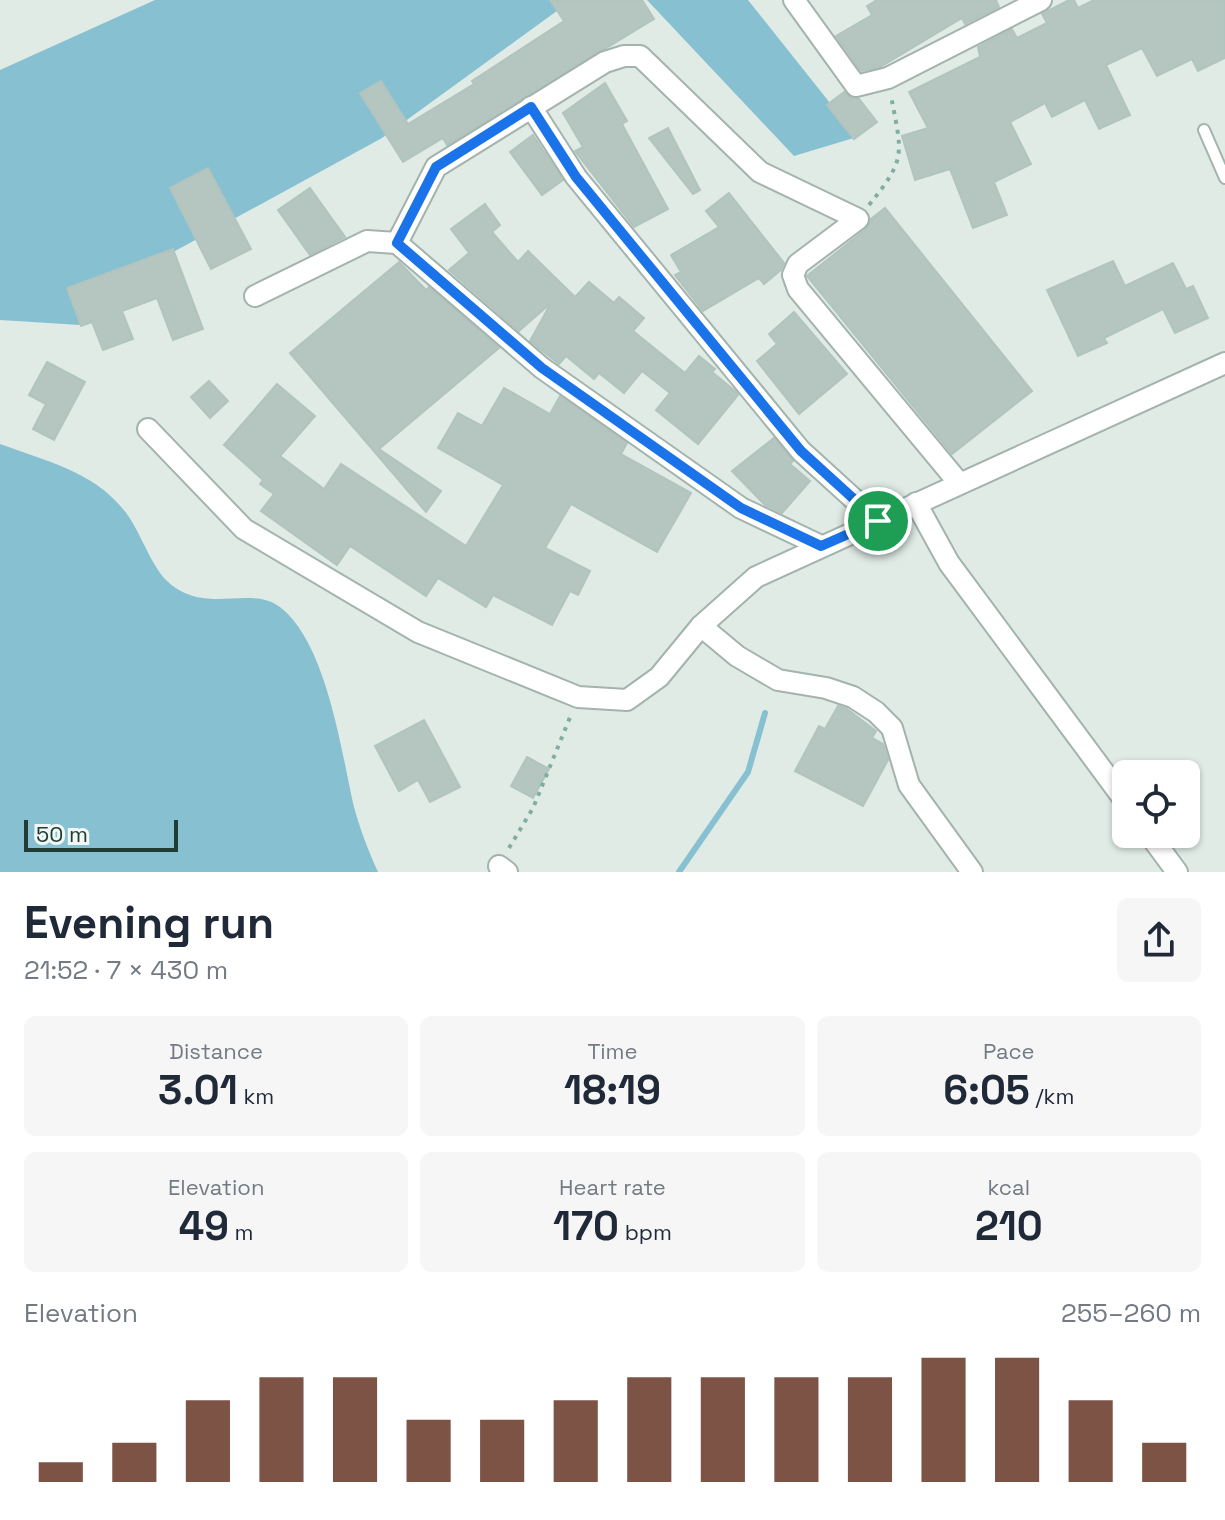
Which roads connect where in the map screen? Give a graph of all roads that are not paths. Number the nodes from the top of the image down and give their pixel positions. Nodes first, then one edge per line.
1 (794, 0) edge
2 (1041, 0) edge
3 (531, 107) junction
4 (1204, 130) dead end
5 (1225, 178) edge
6 (397, 243) junction
7 (255, 296) dead end
8 (1225, 363) edge
9 (148, 429) dead end
10 (959, 483) junction
11 (916, 503) junction
12 (878, 521) junction
13 (821, 546) junction
14 (701, 626) junction
15 (1112, 783) edge
16 (1159, 848) edge
17 (972, 872) edge
18 (1177, 872) edge

1 - 2 street
3 - 6 street
3 - 10 street
3 - 12 street
4 - 5 lane
6 - 7 street
6 - 13 street
8 - 10 street
9 - 14 street
10 - 11 street
11 - 12 street
11 - 15 street
12 - 13 street
13 - 14 street
14 - 17 street
16 - 18 street

